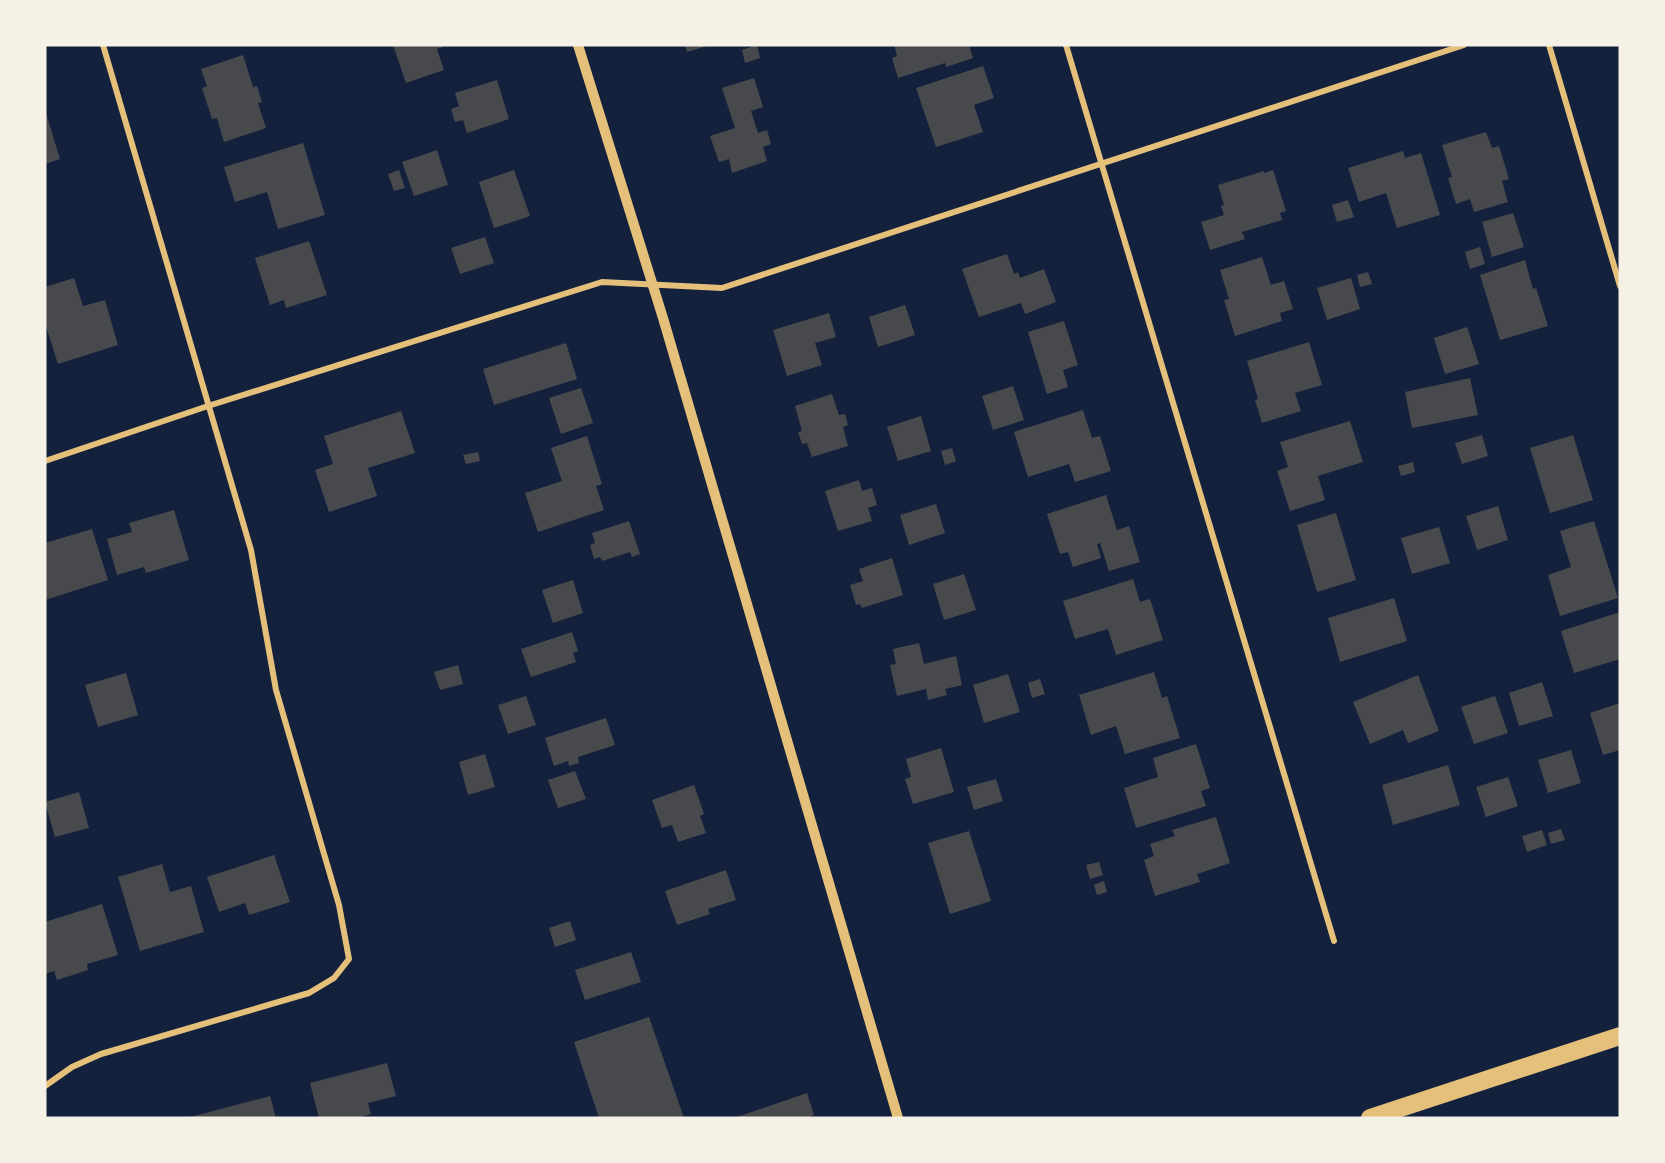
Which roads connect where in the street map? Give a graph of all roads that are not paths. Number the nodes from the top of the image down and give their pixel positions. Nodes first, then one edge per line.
1 (103, 45) edge
2 (578, 45) edge
3 (1066, 45) edge
4 (1464, 45) edge
5 (1549, 45) edge
6 (1102, 164) junction
7 (651, 285) junction
8 (1620, 286) edge
9 (208, 406) junction
10 (45, 461) edge
11 (1334, 940) dead end
12 (1620, 1036) edge
13 (45, 1086) edge
14 (898, 1118) edge
15 (1370, 1118) edge

1 - 9 street
2 - 7 street
3 - 6 street
4 - 6 street
5 - 8 street
6 - 7 street
6 - 11 street
7 - 9 street
7 - 14 street
9 - 10 street
9 - 13 street
12 - 15 highway

